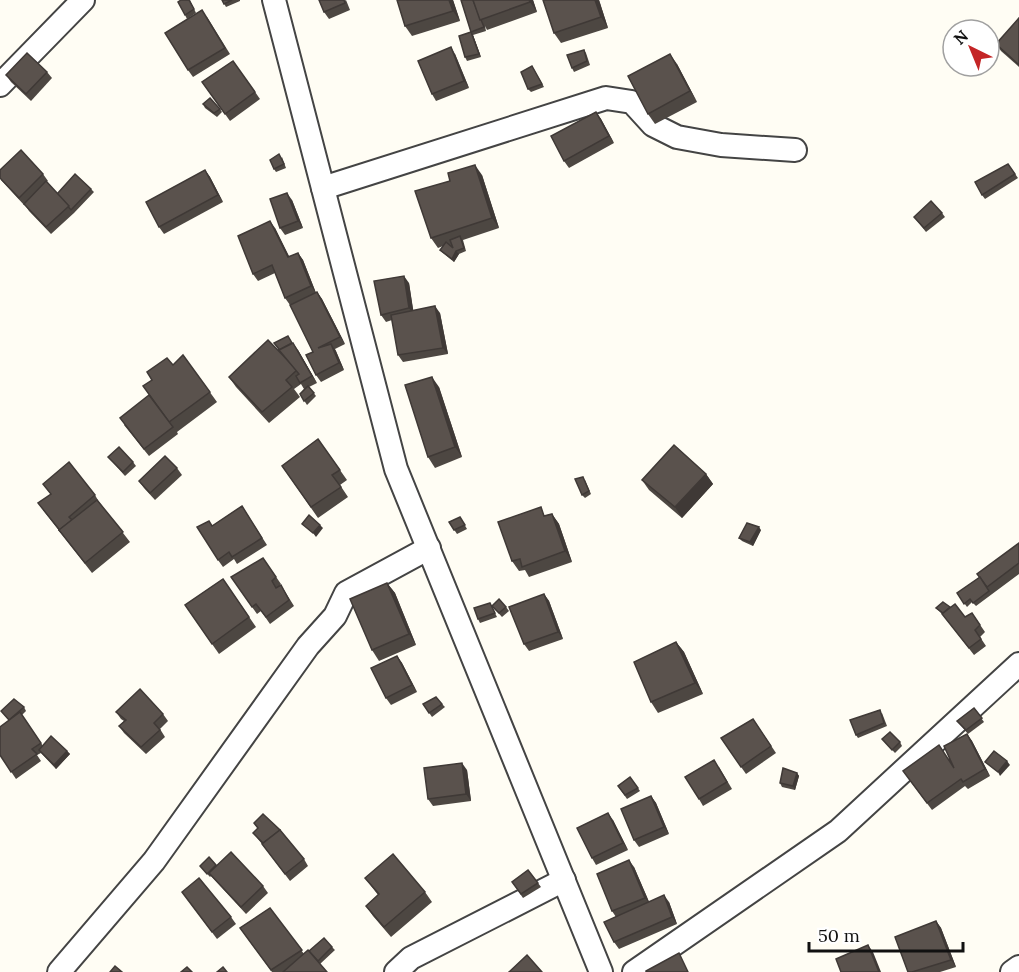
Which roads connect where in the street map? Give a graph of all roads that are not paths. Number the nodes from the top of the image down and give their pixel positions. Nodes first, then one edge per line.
1 (83, 0) edge
2 (274, 0) edge
3 (0, 85) edge
4 (795, 150) dead end
5 (323, 188) junction
6 (429, 548) junction
7 (1019, 664) edge
8 (564, 880) junction
9 (1019, 967) edge
10 (59, 972) edge
11 (396, 972) edge
12 (602, 972) edge
13 (634, 972) edge
14 (1012, 972) edge

1 - 3 street
2 - 5 street
4 - 5 street
5 - 6 street
6 - 8 street
6 - 10 street
7 - 13 street
8 - 11 street
8 - 12 street
9 - 14 street

